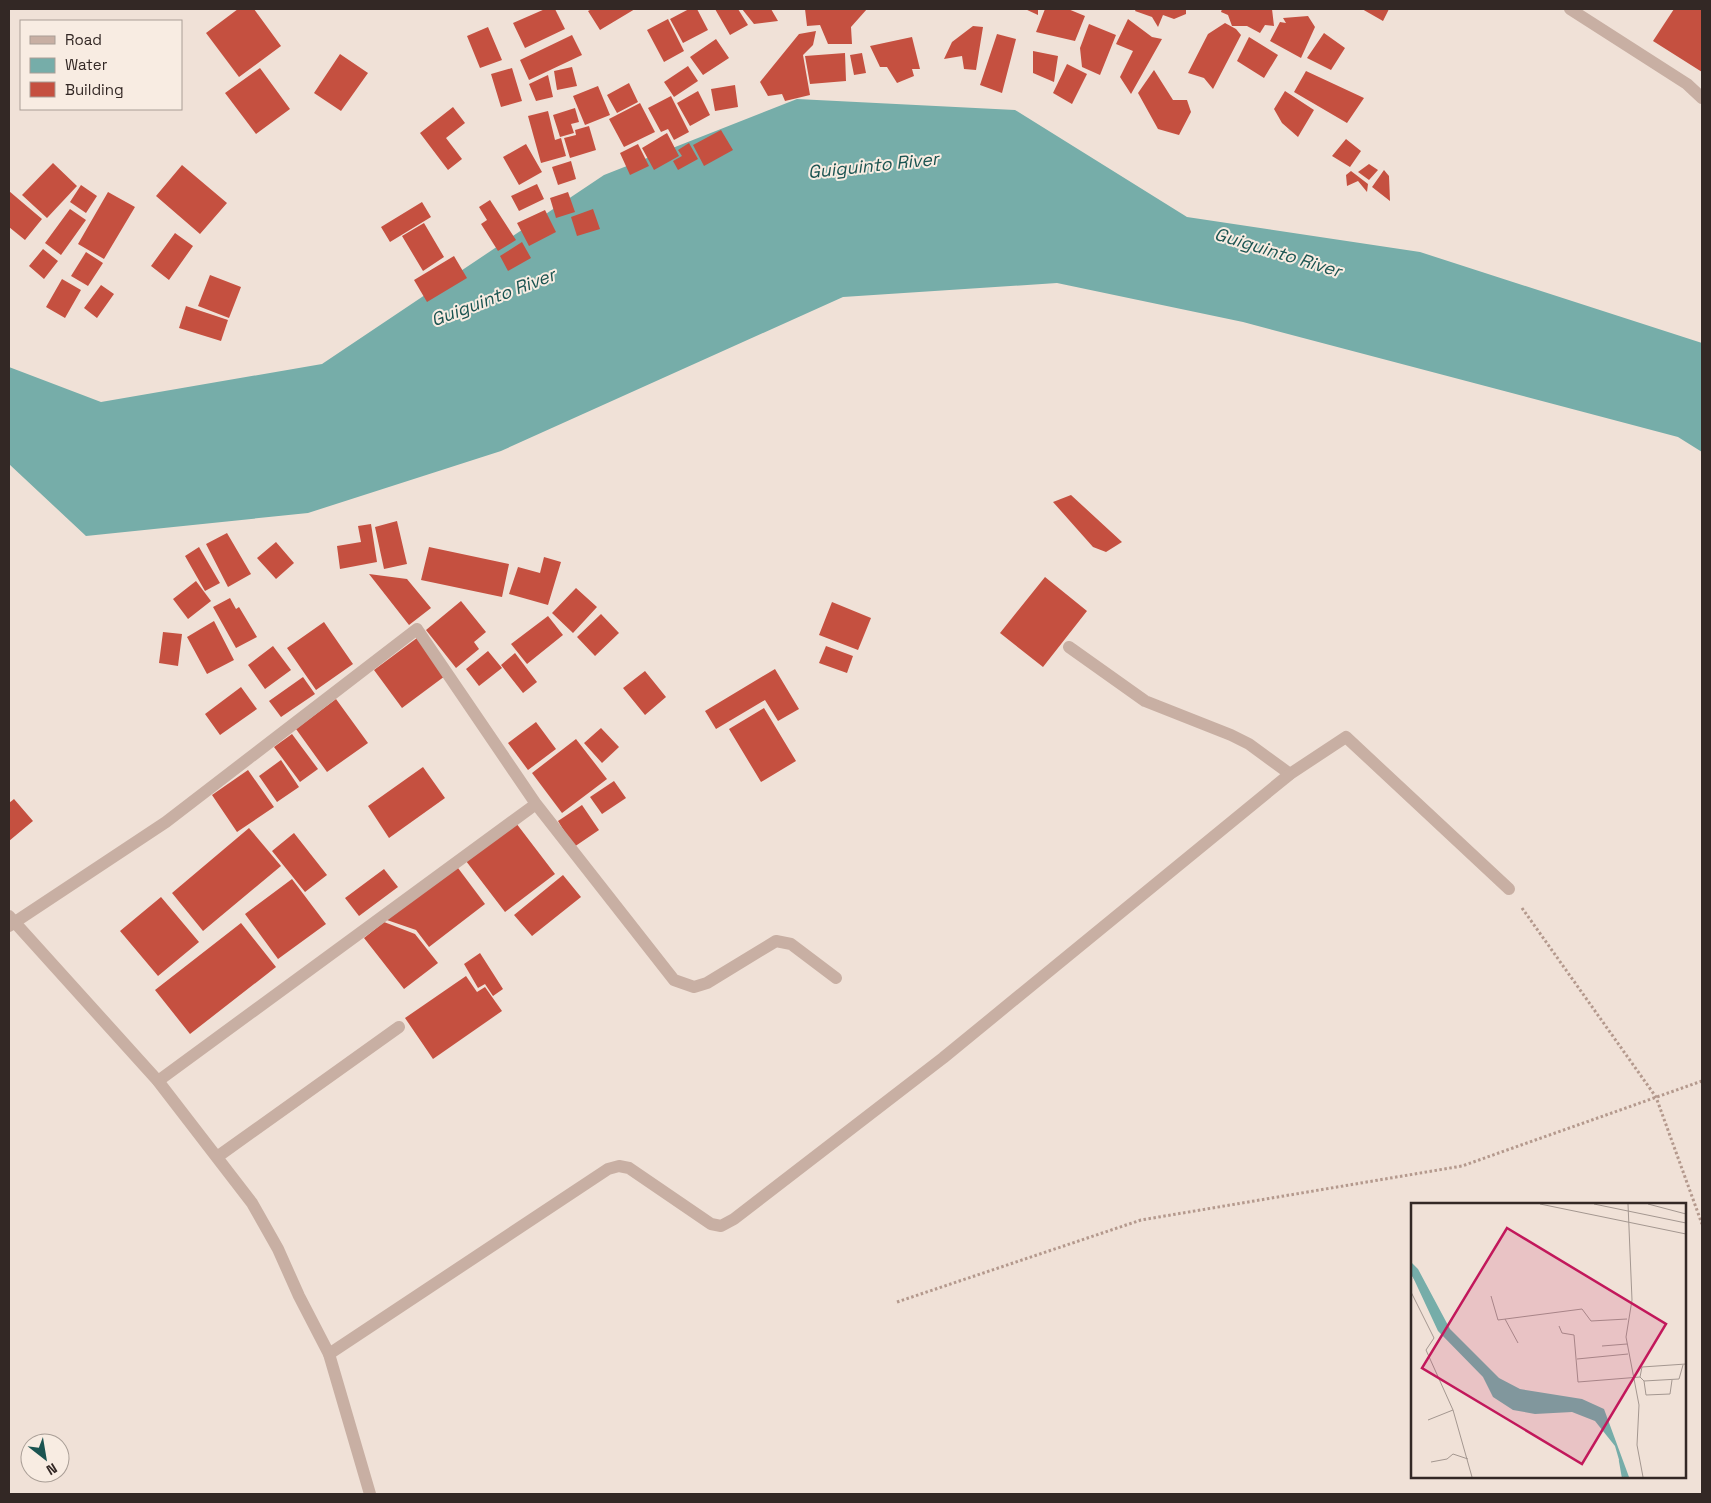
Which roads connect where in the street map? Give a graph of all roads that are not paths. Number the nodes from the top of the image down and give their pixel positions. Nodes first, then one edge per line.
1 (1570, 9) edge
2 (1702, 98) edge
3 (1070, 647) dead end
4 (1290, 774) junction
5 (536, 804) junction
6 (1509, 889) road end
7 (11, 922) edge
8 (836, 978) dead end
9 (399, 1027) dead end
10 (158, 1081) junction
11 (217, 1157) junction
12 (329, 1354) junction
13 (370, 1494) edge

1 - 2 street
3 - 4 street
4 - 6 street
4 - 12 street
5 - 7 street
5 - 8 street
5 - 10 street
7 - 10 street
9 - 11 street
10 - 11 street
11 - 12 street
12 - 13 street

